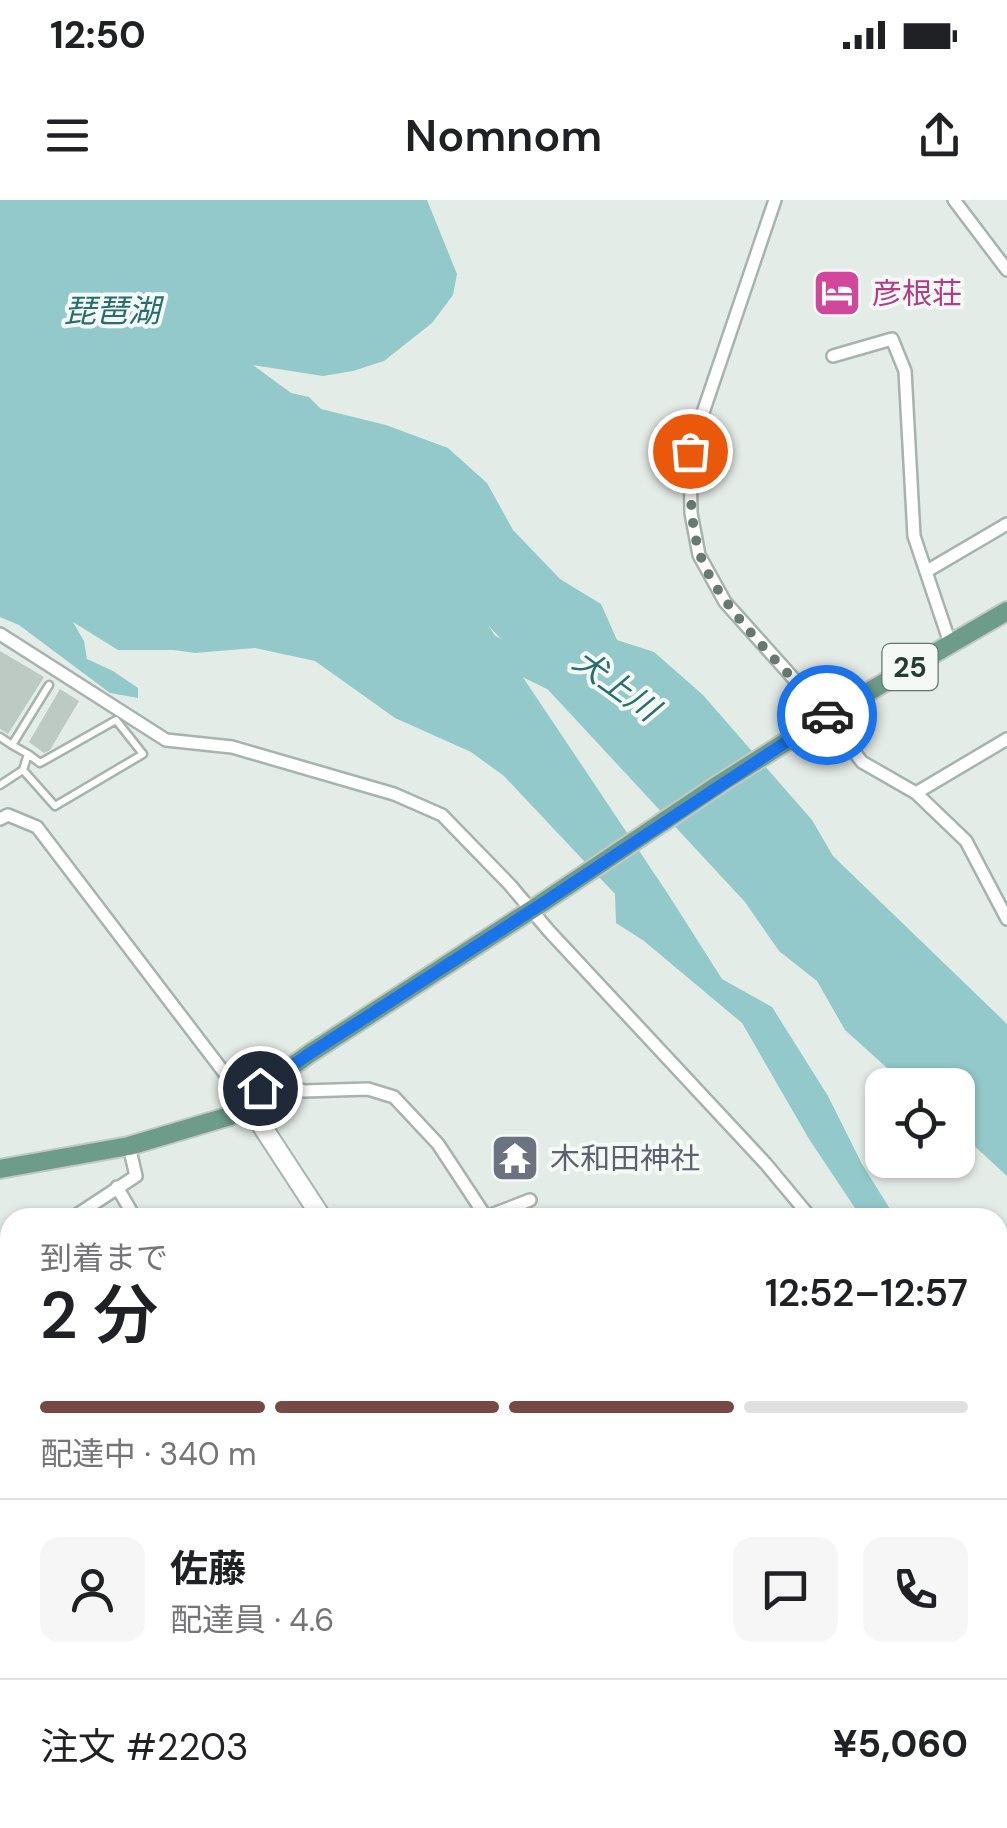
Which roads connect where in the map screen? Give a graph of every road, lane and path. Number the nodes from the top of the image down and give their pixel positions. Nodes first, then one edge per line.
1 (774, 200) edge
2 (954, 200) edge
3 (1007, 270) edge
4 (833, 356) dead end
5 (1007, 524) edge
6 (926, 571) junction
7 (1007, 611) edge
8 (0, 634) edge
9 (950, 643) junction
10 (49, 686) dead end
11 (820, 720) junction
12 (0, 737) edge
13 (1007, 739) edge
14 (12, 745) junction
15 (28, 754) junction
16 (24, 770) junction
17 (0, 785) edge
18 (916, 793) junction
19 (0, 820) edge
20 (535, 908) junction
21 (1007, 919) edge
22 (272, 1080) junction
23 (244, 1100) junction
24 (129, 1146) junction
25 (0, 1169) edge
26 (118, 1187) junction
27 (530, 1200) dead end
28 (87, 1208) edge
29 (130, 1208) edge
30 (315, 1208) edge
31 (481, 1208) edge
32 (508, 1208) edge
33 (802, 1208) edge

1 - 11 street
2 - 3 street
4 - 6 street
5 - 6 street
6 - 9 street
7 - 9 main road, 25
8 - 20 street
9 - 11 main road, 25
10 - 14 lane
11 - 18 street
11 - 20 main road, 25
12 - 14 lane
13 - 18 street
14 - 15 lane
15 - 16 lane
15 - 16 lane
16 - 17 lane
18 - 21 street
19 - 23 street
20 - 22 main road, 25
20 - 33 street
22 - 23 main road, 25
22 - 31 street
23 - 24 main road, 25
23 - 30 street
24 - 25 main road, 25
24 - 26 street
26 - 28 street
26 - 29 street
27 - 32 street

